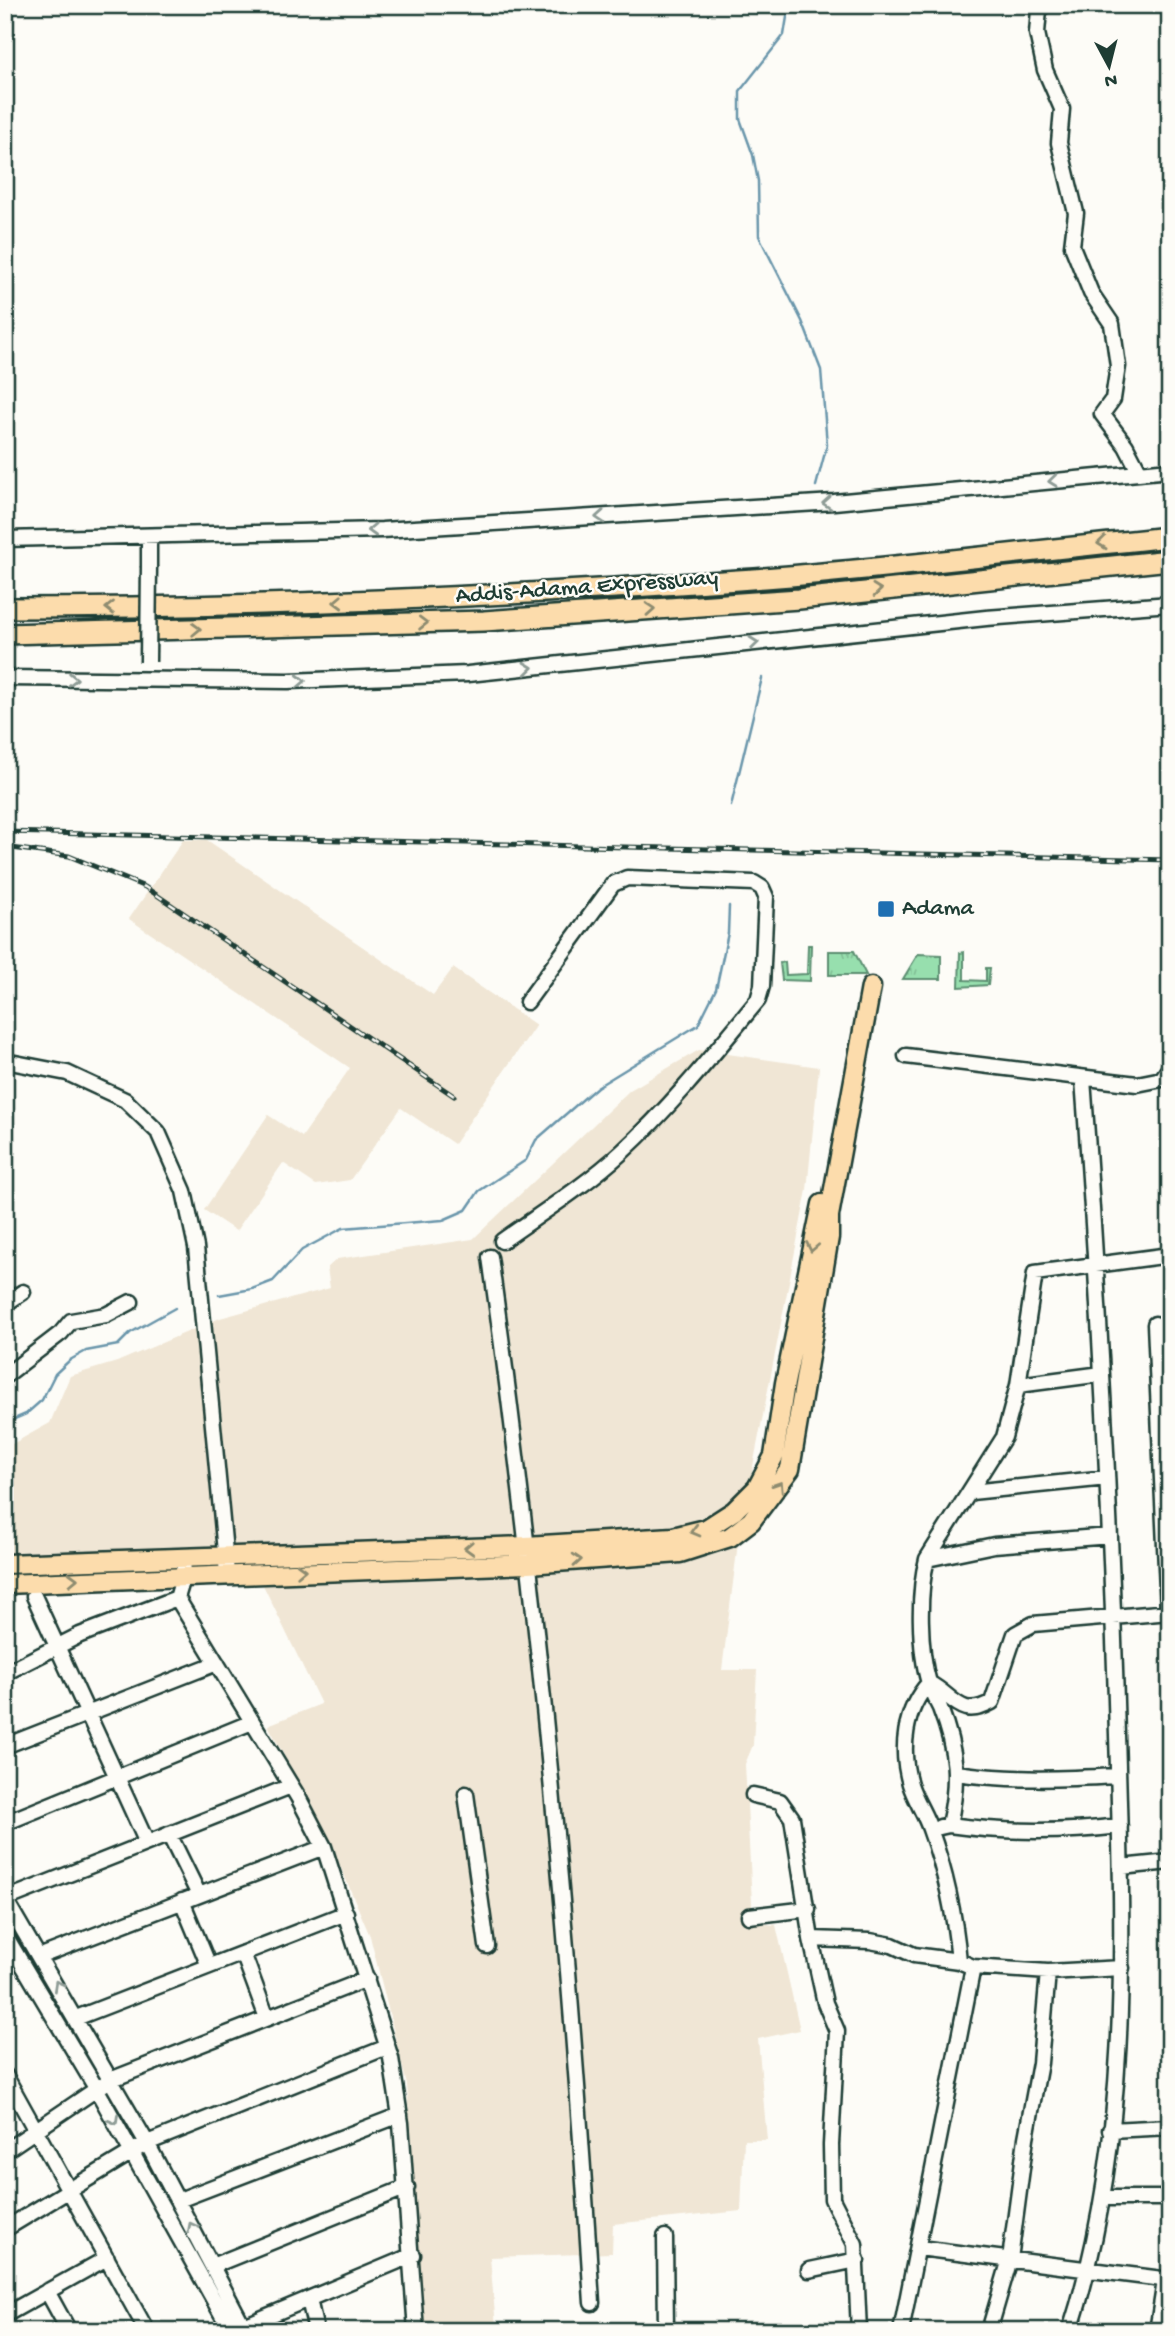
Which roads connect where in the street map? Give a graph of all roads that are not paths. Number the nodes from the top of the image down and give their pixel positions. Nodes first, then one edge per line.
1 (1044, 5) edge
2 (1170, 470) edge
3 (1140, 473) junction
4 (149, 536) junction
5 (1170, 537) edge
6 (5, 539) edge
7 (1170, 560) edge
8 (1170, 604) edge
9 (5, 608) edge
10 (5, 634) edge
11 (5, 678) edge
12 (148, 680) junction
13 (865, 987) dead end
14 (527, 1002) dead end
15 (906, 1056) dead end
16 (5, 1060) edge
17 (1170, 1067) edge
18 (1083, 1079) junction
19 (502, 1241) dead end
20 (1170, 1255) edge
21 (490, 1257) dead end
22 (1097, 1263) junction
23 (23, 1292) dead end
24 (131, 1302) dead end
25 (5, 1304) edge
26 (1155, 1324) dead end
27 (1102, 1374) junction
28 (5, 1376) edge
29 (1018, 1385) junction
30 (1107, 1478) junction
31 (971, 1492) junction
32 (1110, 1536) junction
33 (527, 1555) junction
34 (927, 1559) junction
35 (5, 1564) edge
36 (227, 1565) junction
37 (183, 1567) junction
38 (5, 1584) edge
39 (34, 1596) dead end
40 (177, 1598) junction
41 (1169, 1613) edge
42 (1114, 1615) junction
43 (56, 1647) junction
44 (217, 1663) junction
45 (5, 1673) edge
46 (929, 1683) junction
47 (87, 1714) junction
48 (252, 1721) junction
49 (5, 1745) edge
50 (956, 1773) junction
51 (1118, 1776) junction
52 (116, 1777) junction
53 (291, 1786) junction
54 (466, 1794) dead end
55 (753, 1795) dead end
56 (5, 1822) edge
57 (948, 1825) junction
58 (1120, 1826) junction
59 (930, 1829) junction
60 (169, 1834) junction
61 (147, 1843) junction
62 (324, 1847) junction
63 (1170, 1862) edge
64 (1121, 1867) junction
65 (199, 1895) junction
66 (5, 1899) edge
67 (182, 1901) junction
68 (808, 1909) junction
69 (346, 1913) junction
70 (749, 1916) dead end
71 (5, 1935) edge
72 (811, 1939) junction
73 (487, 1946) dead end
74 (243, 1953) junction
75 (41, 1956) junction
76 (959, 1961) junction
77 (209, 1966) junction
78 (973, 1967) junction
79 (1122, 1968) junction
80 (1048, 1972) junction
81 (367, 1979) junction
82 (76, 2018) junction
83 (267, 2018) junction
84 (387, 2047) junction
85 (5, 2075) edge
86 (110, 2080) junction
87 (96, 2088) junction
88 (400, 2115) junction
89 (1170, 2127) edge
90 (36, 2130) junction
91 (1110, 2130) junction
92 (147, 2143) junction
93 (5, 2151) edge
94 (132, 2152) junction
95 (407, 2187) junction
96 (70, 2189) junction
97 (1103, 2198) junction
98 (1170, 2198) edge
99 (179, 2200) junction
100 (5, 2229) edge
101 (665, 2237) dead end
102 (919, 2248) junction
103 (413, 2255) junction
104 (107, 2258) junction
105 (1010, 2259) junction
106 (857, 2260) junction
107 (212, 2266) junction
108 (809, 2270) dead end
109 (1089, 2272) junction
110 (1167, 2280) edge
111 (47, 2291) junction
112 (309, 2299) junction
113 (592, 2304) dead end
114 (5, 2315) edge
115 (240, 2329) edge
116 (69, 2331) edge
117 (147, 2331) edge
118 (316, 2331) edge
119 (416, 2331) edge
120 (666, 2331) edge
121 (859, 2331) edge
122 (901, 2331) edge
123 (989, 2331) edge
124 (1070, 2331) edge
125 (1157, 2331) edge

1 - 3 street
2 - 3 street
3 -> 4 street
4 - 6 street
4 - 12 street, bridge
5 -> 9 highway, Addis-Adama Expressway
10 -> 7 highway, Addis-Adama Expressway
12 -> 8 street
11 -> 12 street
13 - 33 main road
14 - 19 street
15 - 18 street
16 - 36 street
17 - 18 street
18 - 22 street
20 - 22 street
21 - 33 street
22 - 27 street
22 - 29 street
23 - 25 street
24 - 28 street
26 - 41 street
27 - 29 street
27 - 30 street
29 - 31 street
30 - 31 street
30 - 32 street
31 - 34 street
32 - 34 street
32 - 42 street
33 - 36 main road
33 - 113 street
34 - 46 street
35 - 37 main road
36 - 37 main road
38 -> 37 main road
37 - 40 street
39 - 43 street
40 - 43 street
40 - 44 street
41 - 42 street
42 - 46 street
42 - 51 street
43 - 45 street
43 - 47 street
44 - 47 street
44 - 48 street
46 - 50 street
46 - 59 street
47 - 49 street
47 - 52 street
48 - 52 street
48 - 53 street
50 - 51 street
50 - 57 street
51 - 58 street
52 - 56 street
52 - 61 street
53 - 60 street
53 - 62 street
54 - 73 street
55 - 68 street
57 - 58 street
57 - 59 street
58 - 64 street
59 - 76 street
60 - 61 street
60 - 65 street
61 - 66 street
62 - 65 street
62 - 69 street
63 - 64 street
64 - 79 street
65 - 67 street
66 - 75 street
67 - 75 street
67 - 77 street
68 - 70 street
68 - 72 street
69 - 74 street
69 - 81 street
71 - 87 street
72 - 76 street
72 - 106 street
74 - 77 street
74 - 83 street
82 -> 75 street
76 - 78 street
77 - 82 street
78 - 80 street
78 - 102 street
79 - 80 street
79 - 91 street
80 - 105 street
81 - 83 street
81 - 84 street
82 - 86 street
83 - 86 street
84 - 88 street
84 - 92 street
85 - 90 street
86 - 87 street
86 - 92 street
87 - 90 street
87 -> 94 street
88 - 95 street
88 - 99 street
89 - 91 street
90 - 93 street
90 - 96 street
91 - 97 street
92 - 94 street
92 - 99 street
94 - 96 street
94 - 115 street
95 - 103 street
95 - 107 street
96 - 100 street
96 - 104 street
97 - 98 street
97 - 109 street
107 -> 99 street
101 - 120 street
102 - 105 street
102 - 122 street
103 - 112 street
103 - 119 street
104 - 111 street
104 - 117 street
105 - 109 street
105 - 123 street
106 - 108 street
106 - 121 street
107 - 115 street
109 - 110 street
109 - 124 street
110 - 125 street
111 - 114 street
111 - 116 street
112 - 115 street
112 - 118 street

